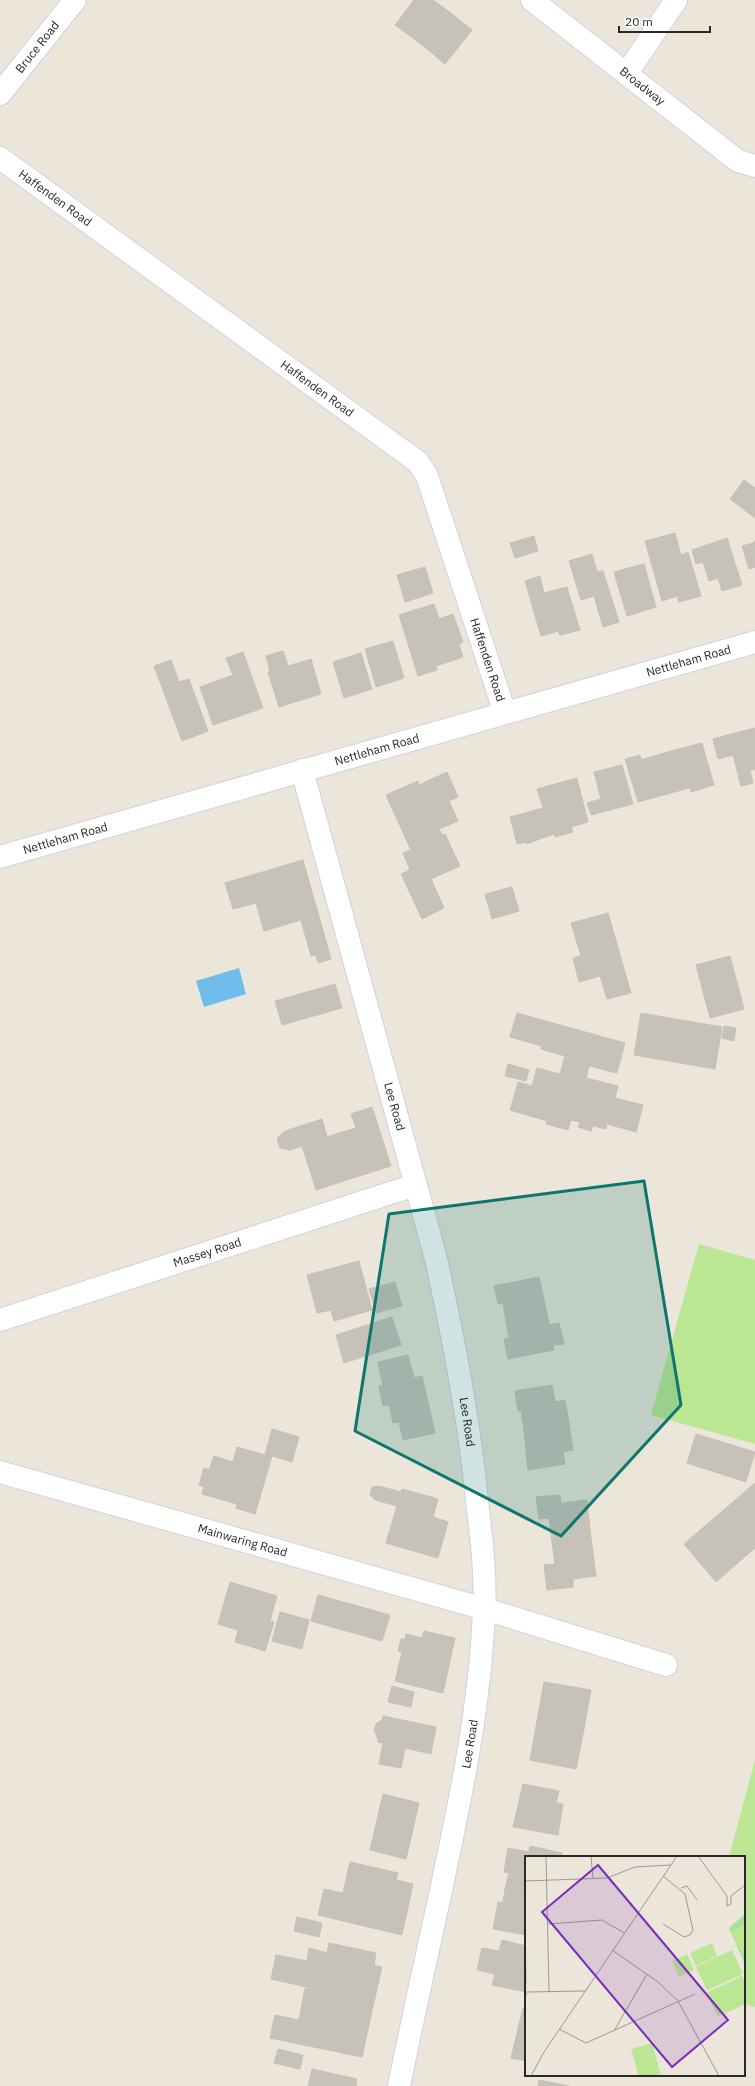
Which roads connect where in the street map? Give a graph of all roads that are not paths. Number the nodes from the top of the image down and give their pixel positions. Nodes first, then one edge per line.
1 (75, 0) edge
2 (532, 0) edge
3 (676, 0) edge
4 (627, 73) junction
5 (0, 94) edge
6 (0, 158) edge
7 (755, 166) edge
8 (755, 642) edge
9 (505, 713) junction
10 (302, 770) junction
11 (0, 858) edge
12 (415, 1185) junction
13 (0, 1320) edge
14 (0, 1472) edge
15 (485, 1609) junction
16 (666, 1665) dead end
17 (399, 2086) edge

1 - 5 street, Bruce Road
2 - 4 street, Broadway
3 - 4 street
4 - 7 street, Broadway
6 - 9 street, Haffenden Road
8 - 9 street, Nettleham Road
9 - 10 street, Nettleham Road
10 - 11 street, Nettleham Road
10 - 12 street, Lee Road
12 - 13 street, Massey Road
12 - 15 street, Lee Road
14 - 15 street, Mainwaring Road
15 - 16 street, Mainwaring Road
15 - 17 street, Lee Road

